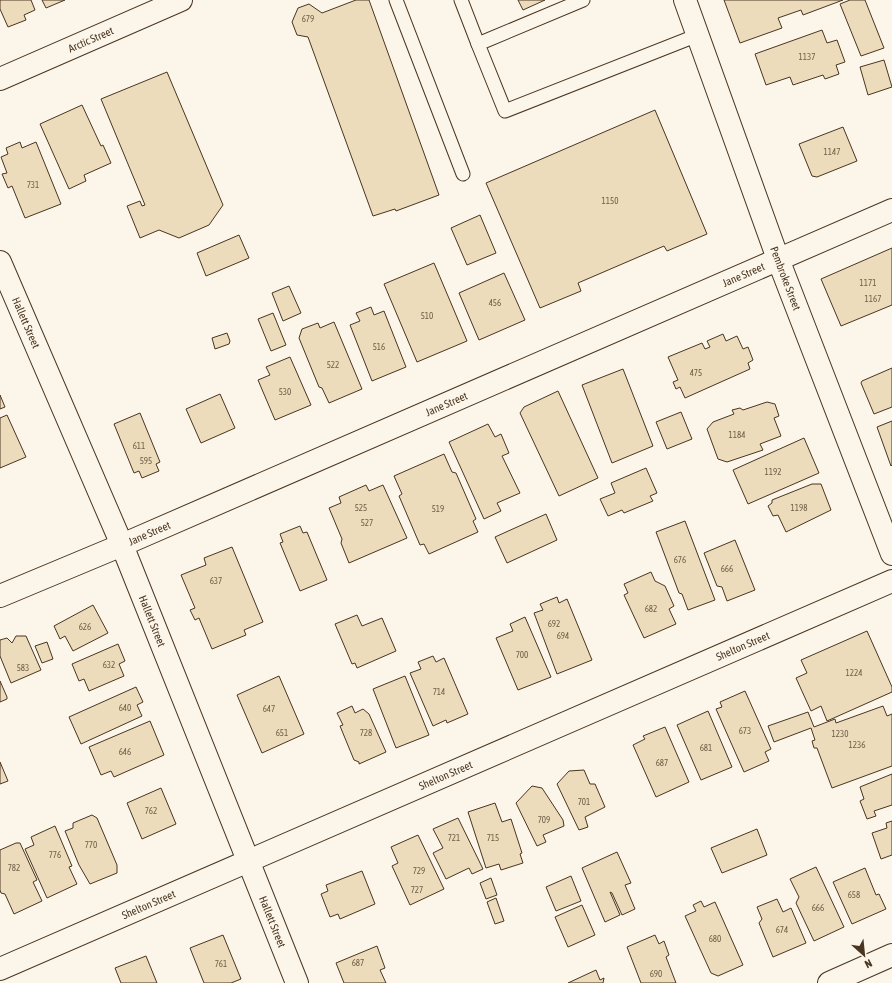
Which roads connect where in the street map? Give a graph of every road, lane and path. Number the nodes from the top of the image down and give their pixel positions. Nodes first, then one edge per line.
1 (181, 0) edge
2 (396, 0) edge
3 (462, 0) edge
4 (583, 0) edge
5 (685, 0) edge
6 (698, 35) junction
7 (478, 44) junction
8 (0, 79) edge
9 (463, 174) dead end
10 (892, 210) edge
11 (778, 259) junction
12 (0, 262) edge
13 (122, 545) junction
14 (892, 554) edge
15 (892, 581) edge
16 (0, 596) edge
17 (248, 860) junction
18 (892, 955) edge
19 (0, 969) edge
20 (297, 983) edge
21 (829, 983) edge

1 - 8 street, Arctic Street
2 - 9 lane
3 - 7 lane
4 - 7 lane
5 - 6 street, Pembroke Street
6 - 7 lane
6 - 11 street, Pembroke Street
10 - 11 street, Jane Street
11 - 13 street, Jane Street
11 - 14 street, Pembroke Street
12 - 13 street, Hallett Street
13 - 16 street, Jane Street
13 - 17 street, Hallett Street
15 - 17 street, Shelton Street
17 - 19 street, Shelton Street
17 - 20 street, Hallett Street
18 - 21 street

